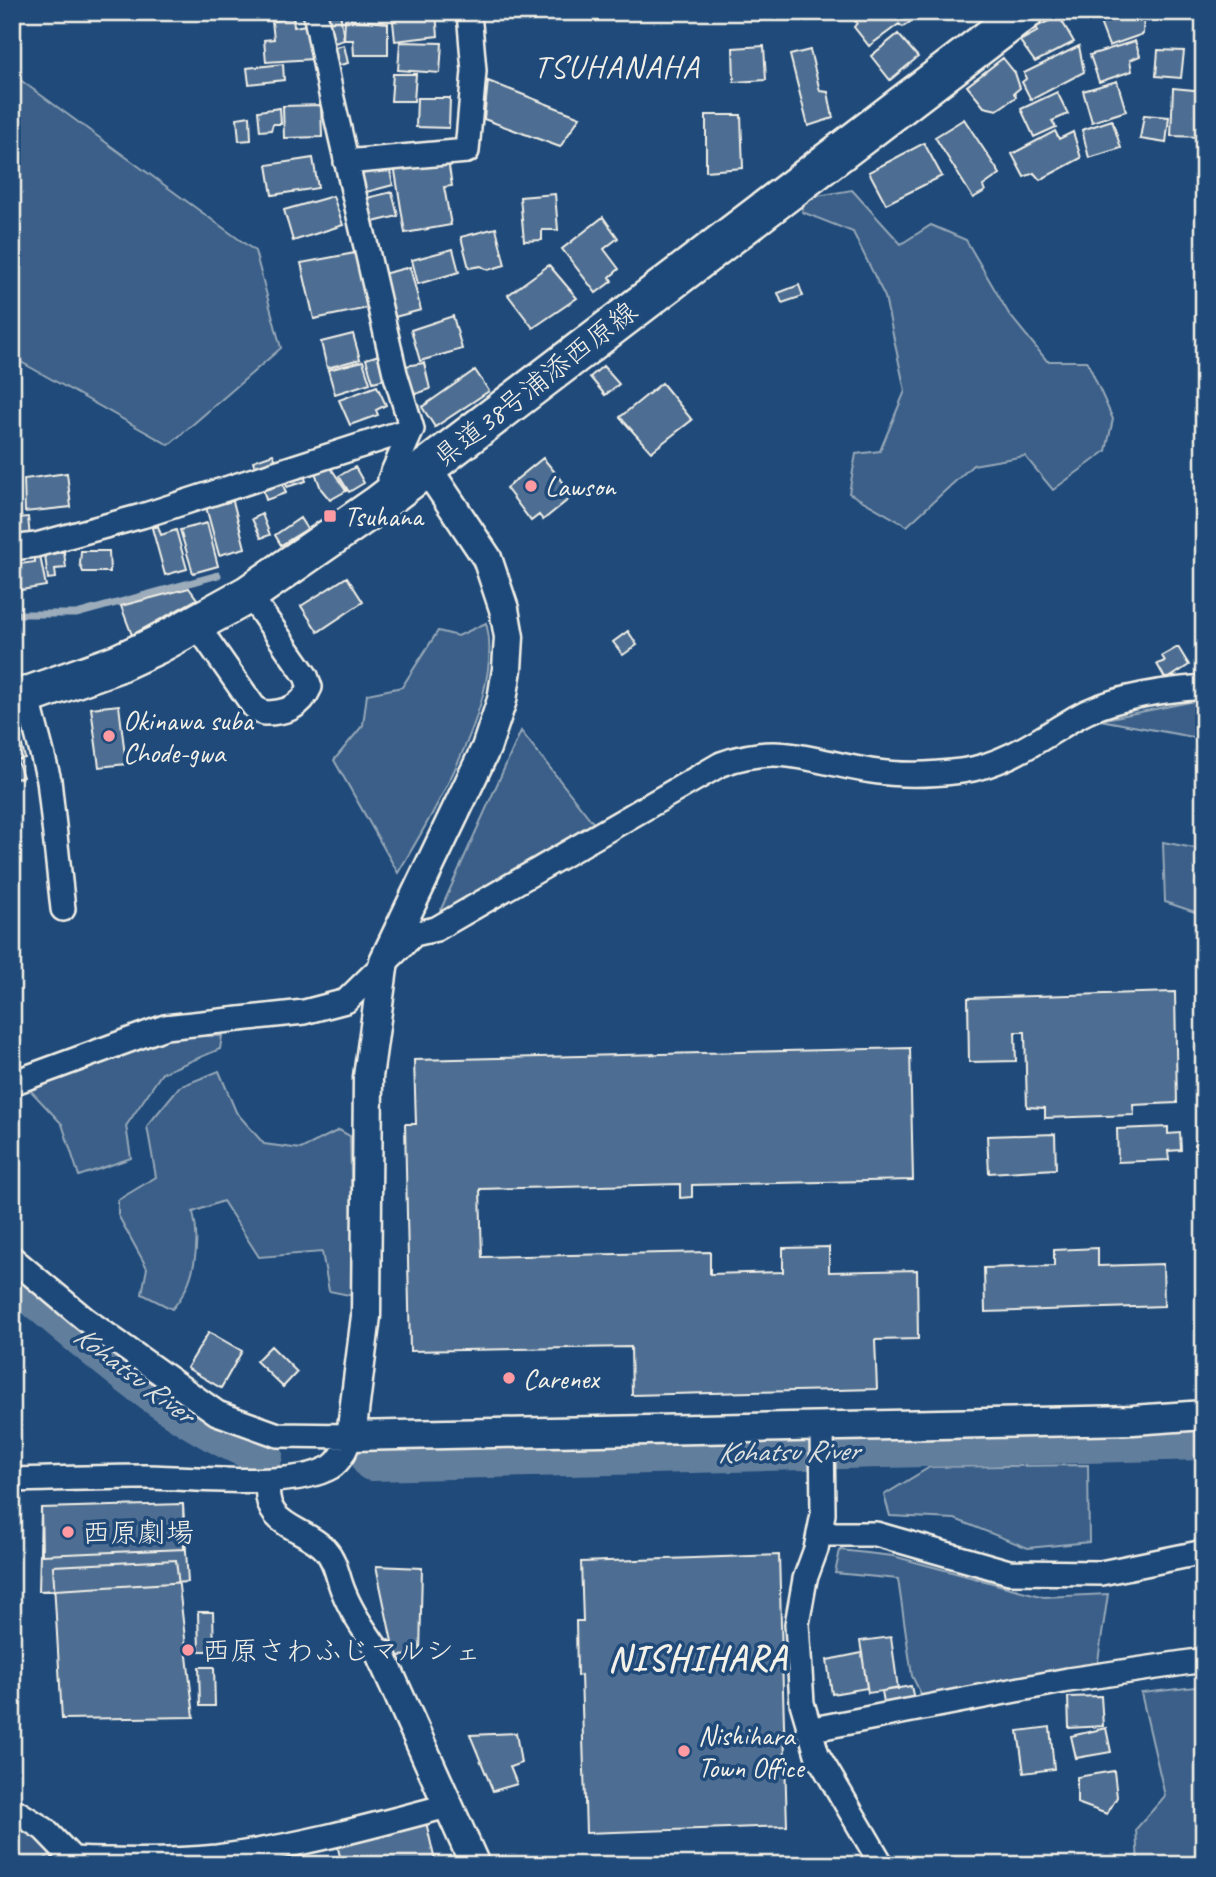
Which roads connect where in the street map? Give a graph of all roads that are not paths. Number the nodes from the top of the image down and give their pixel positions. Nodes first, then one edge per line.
1 (316, 12) edge
2 (469, 12) edge
3 (1024, 12) edge
4 (346, 162) junction
5 (412, 429) junction
6 (427, 468) junction
7 (12, 548) edge
8 (249, 594) junction
9 (196, 624) junction
10 (1204, 687) edge
11 (20, 698) edge
12 (63, 909) dead end
13 (384, 961) junction
14 (12, 1083) edge
15 (12, 1258) edge
16 (1204, 1415) edge
17 (822, 1433) junction
18 (351, 1436) junction
19 (215, 1457) dead end
20 (230, 1478) junction
21 (12, 1479) edge
22 (268, 1480) junction
23 (821, 1524) junction
24 (1204, 1552) edge
25 (380, 1653) joint
26 (1204, 1660) edge
27 (808, 1730) junction
28 (447, 1806) junction
29 (12, 1809) edge
30 (68, 1862) edge
31 (475, 1865) edge
32 (882, 1865) edge

1 - 4 street
2 - 4 street
3 - 6 main road, 県道38号浦添西原線
4 - 5 street
5 - 6 street
5 - 7 street
6 - 8 main road, 県道38号浦添西原線
6 - 13 street
8 - 9 main road, 県道38号浦添西原線
8 - 9 street
9 - 11 main road, 県道38号浦添西原線
10 - 13 street
11 - 12 street
13 - 14 street
13 - 18 street
15 - 18 street
16 - 17 street
17 - 18 street
17 - 23 street
18 - 22 street
19 - 20 street
20 - 21 street
20 - 22 street
22 - 25 street
23 - 24 street
23 - 27 street
25 - 28 street
26 - 27 street
27 - 32 street
28 - 30 street
28 - 31 street
29 - 30 street

